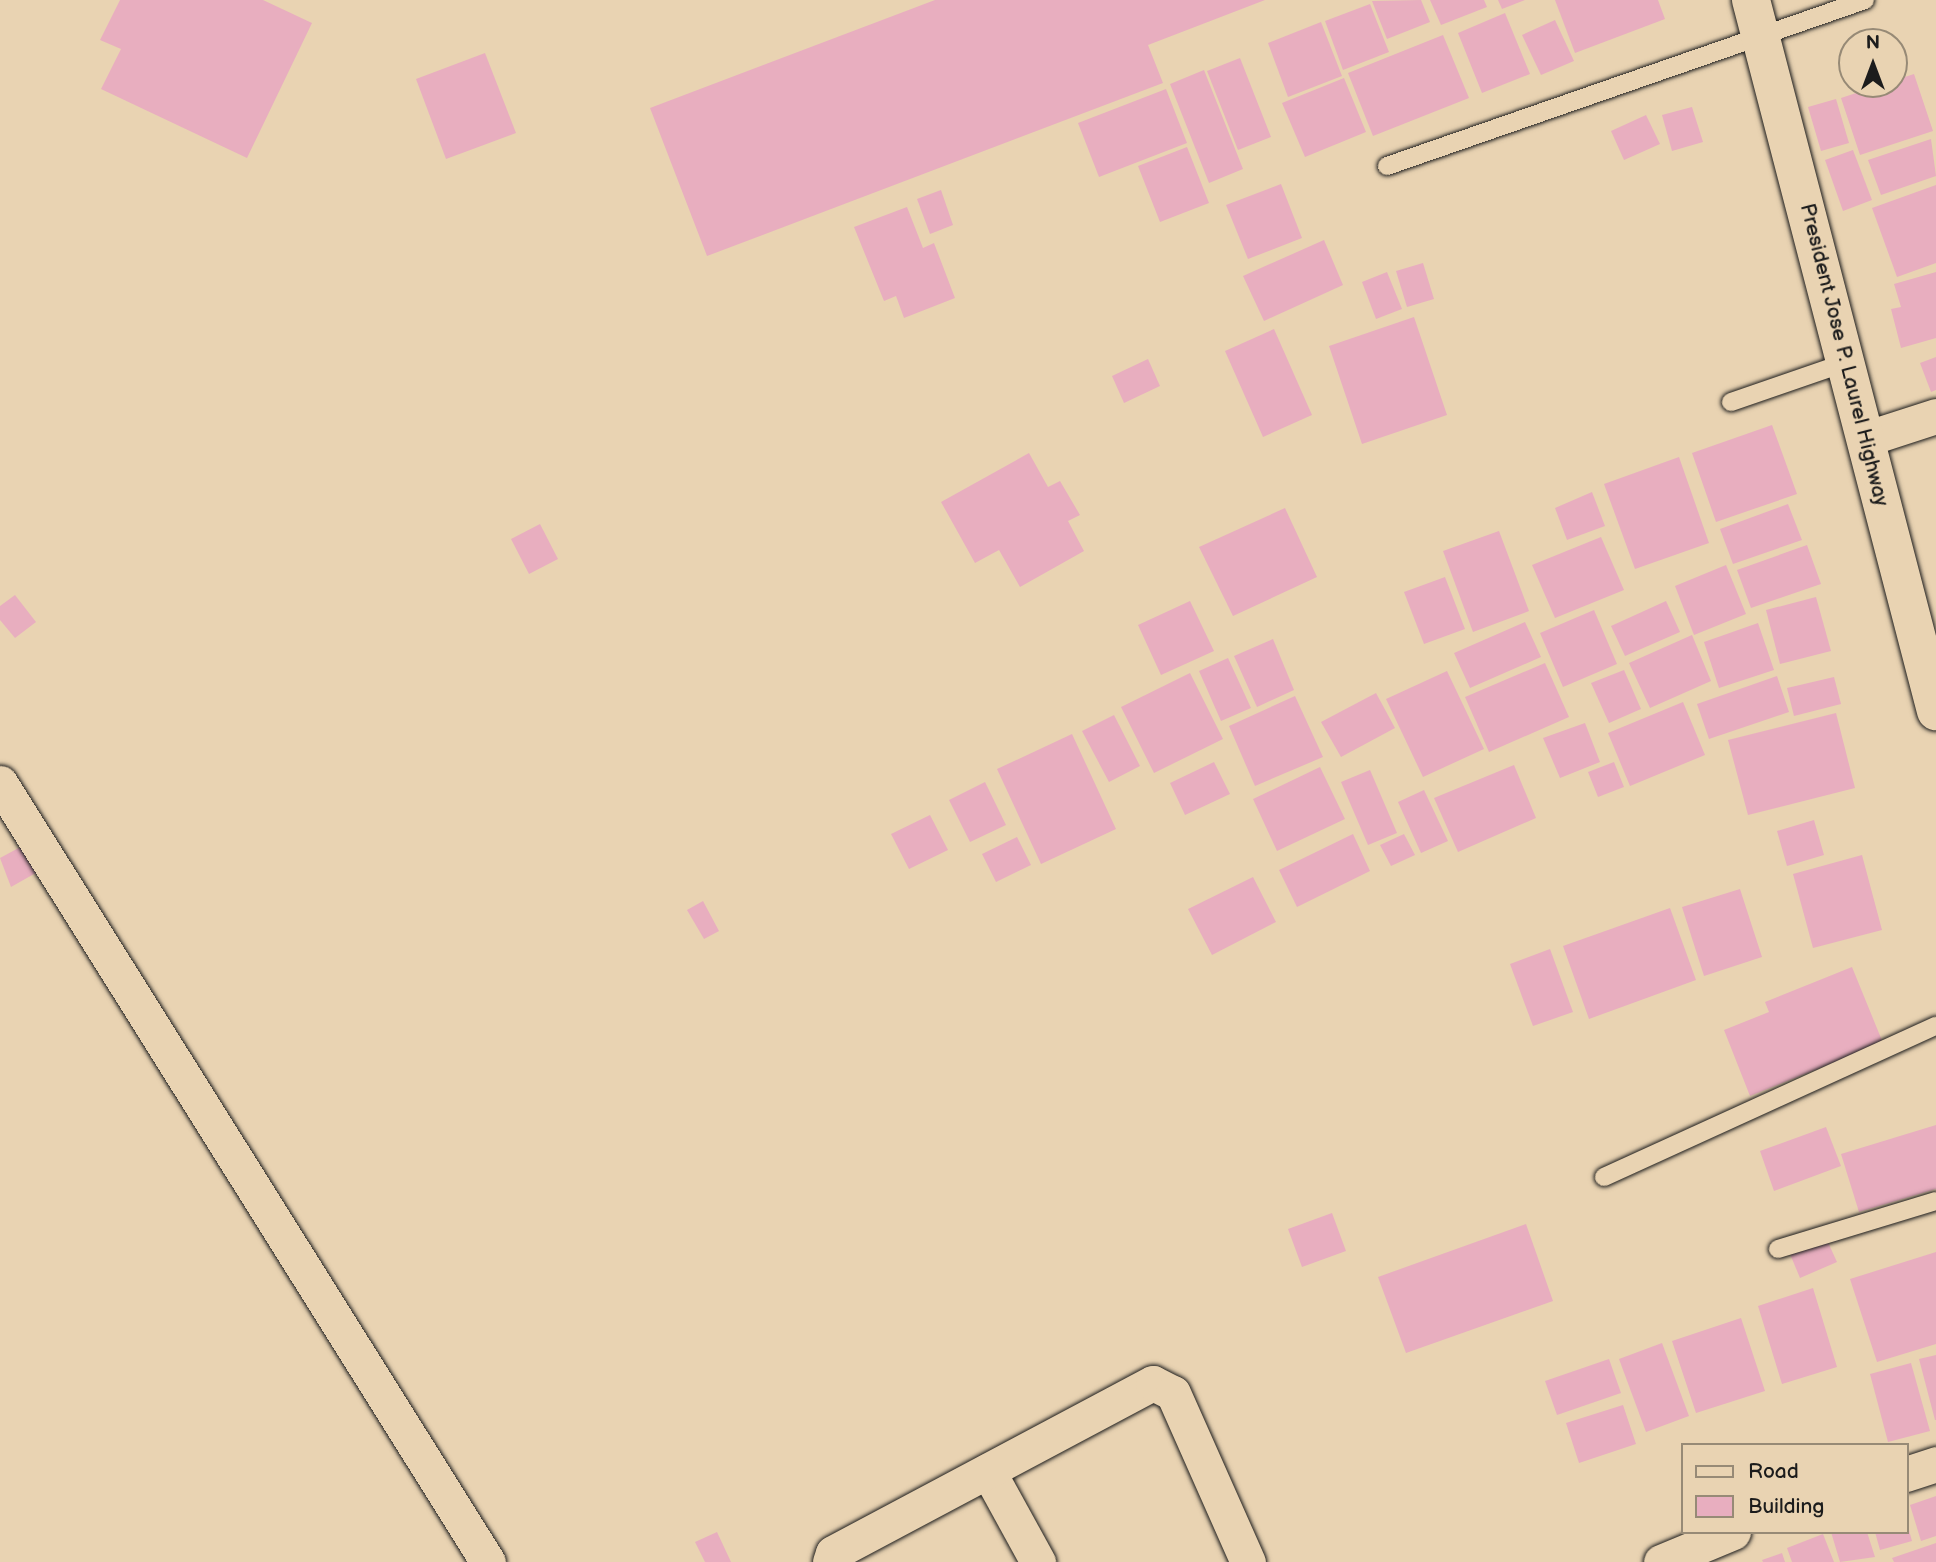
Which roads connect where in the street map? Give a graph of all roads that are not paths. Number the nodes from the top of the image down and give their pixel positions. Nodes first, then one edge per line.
1 (1751, 0) edge
2 (1865, 0) edge
3 (1760, 38) junction
4 (1387, 166) dead end
5 (1847, 362) junction
6 (1731, 401) dead end
7 (1936, 416) edge
8 (1865, 439) junction
9 (1936, 711) edge
10 (0, 783) edge
11 (1936, 1026) edge
12 (1604, 1177) dead end
13 (1936, 1201) edge
14 (1778, 1249) dead end
15 (1936, 1464) edge
16 (988, 1471) junction
17 (1908, 1473) edge
18 (1728, 1534) edge
19 (488, 1562) edge
20 (830, 1562) edge
21 (1038, 1562) edge
22 (1248, 1562) edge
23 (1661, 1562) edge

1 - 3 highway, President Jose P. Laurel Highway
2 - 3 lane
3 - 4 lane
3 - 5 highway, President Jose P. Laurel Highway
5 - 6 lane
5 - 8 highway, President Jose P. Laurel Highway
7 - 8 street
8 - 9 highway, President Jose P. Laurel Highway
10 - 19 street
11 - 12 lane
13 - 14 lane
15 - 17 street
16 - 20 street
16 - 21 street
16 - 22 street
18 - 23 street

